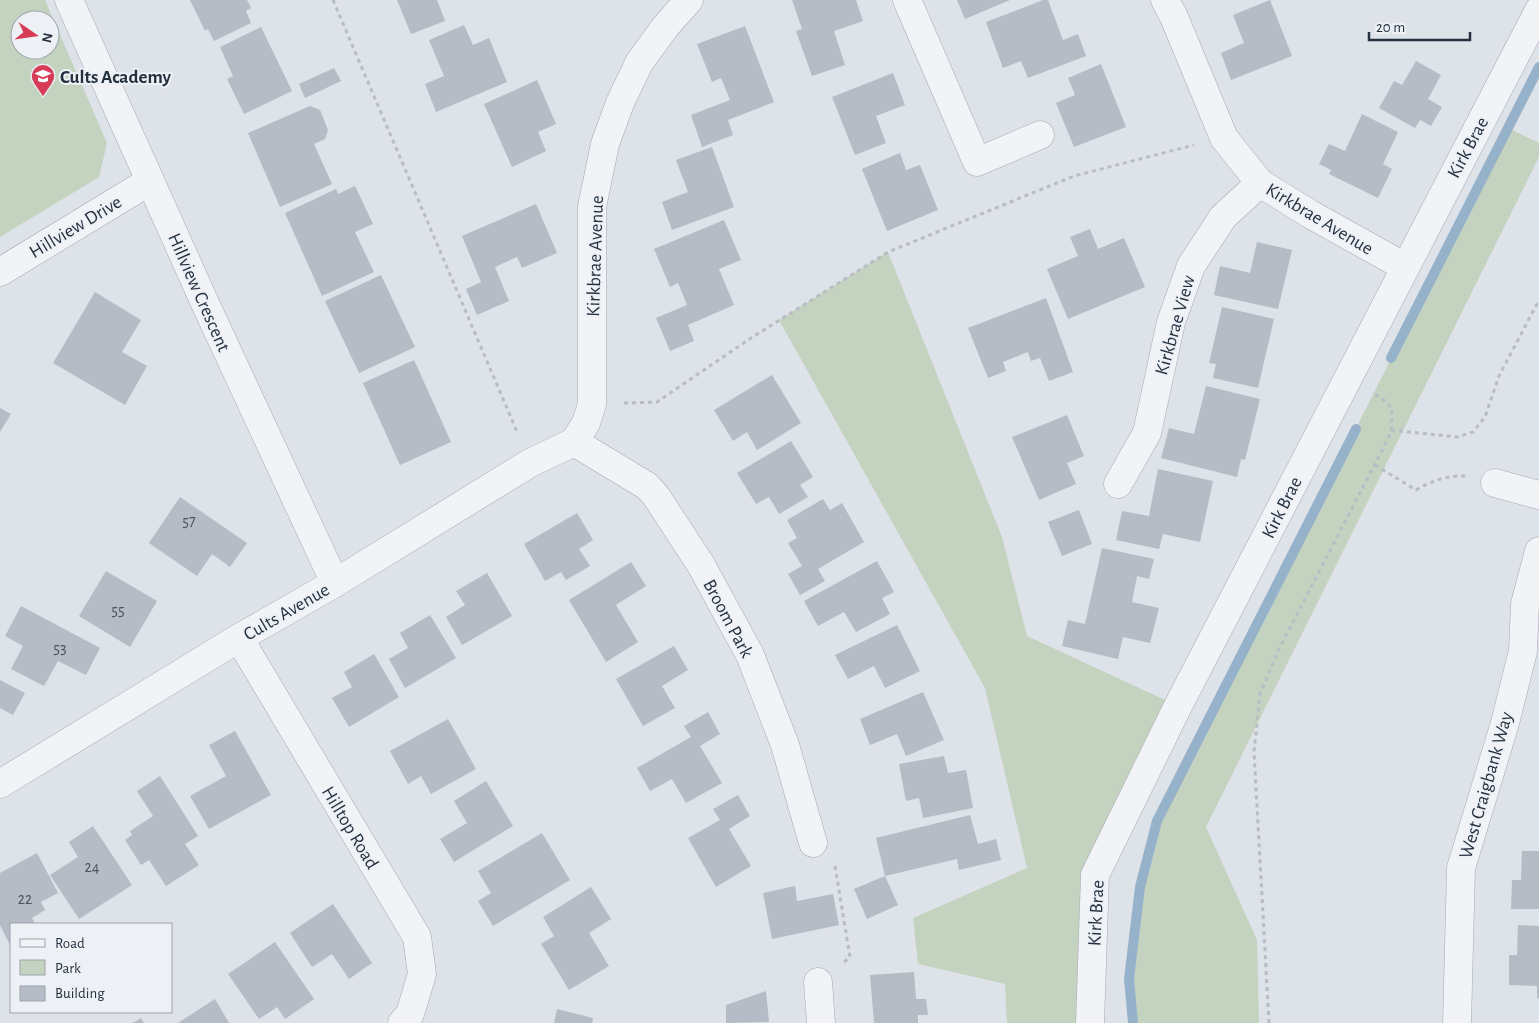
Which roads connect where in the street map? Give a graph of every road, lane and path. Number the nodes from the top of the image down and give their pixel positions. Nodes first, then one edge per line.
1 (69, 0) edge
2 (334, 0) edge
3 (689, 0) edge
4 (907, 0) edge
5 (1164, 0) edge
6 (1539, 10) edge
7 (1040, 135) dead end
8 (1224, 138) junction
9 (150, 181) junction
10 (1260, 183) junction
11 (1405, 267) junction
12 (0, 272) edge
13 (1539, 300) edge
14 (1347, 378) junction
15 (592, 404) junction
16 (1391, 430) junction
17 (574, 442) junction
18 (530, 463) junction
19 (1375, 465) junction
20 (1494, 483) joint
21 (1118, 484) dead end
22 (1539, 495) edge
23 (1539, 551) edge
24 (335, 584) junction
25 (239, 638) junction
26 (0, 784) edge
27 (813, 843) joint
28 (818, 982) joint
29 (402, 1023) edge
30 (821, 1023) edge
31 (1090, 1023) edge
32 (1269, 1023) edge
33 (1457, 1023) edge

1 - 9 street, Hillview Crescent
2 - 18 path
3 - 15 street, Kirkbrae Avenue
4 - 7 street
5 - 8 street, Kirkbrae Avenue
6 - 11 street, Kirk Brae
8 - 10 street, Kirkbrae Avenue
8 - 15 path
9 - 12 street, Hillview Drive
9 - 24 street, Hillview Crescent
10 - 11 street, Kirkbrae Avenue
10 - 21 street, Kirkbrae View
11 - 14 street, Kirk Brae
13 - 16 path
14 - 16 path
14 - 31 street, Kirk Brae
15 - 17 street, Kirkbrae Avenue
16 - 19 path
17 - 18 street, Cults Avenue
17 - 27 street, Broom Park
18 - 24 street, Cults Avenue
19 - 20 path
19 - 32 path
20 - 22 street
23 - 33 street, West Craigbank Way
24 - 25 street, Cults Avenue
25 - 26 street, Cults Avenue
25 - 29 street, Hilltop Road
27 - 28 path
28 - 30 street

